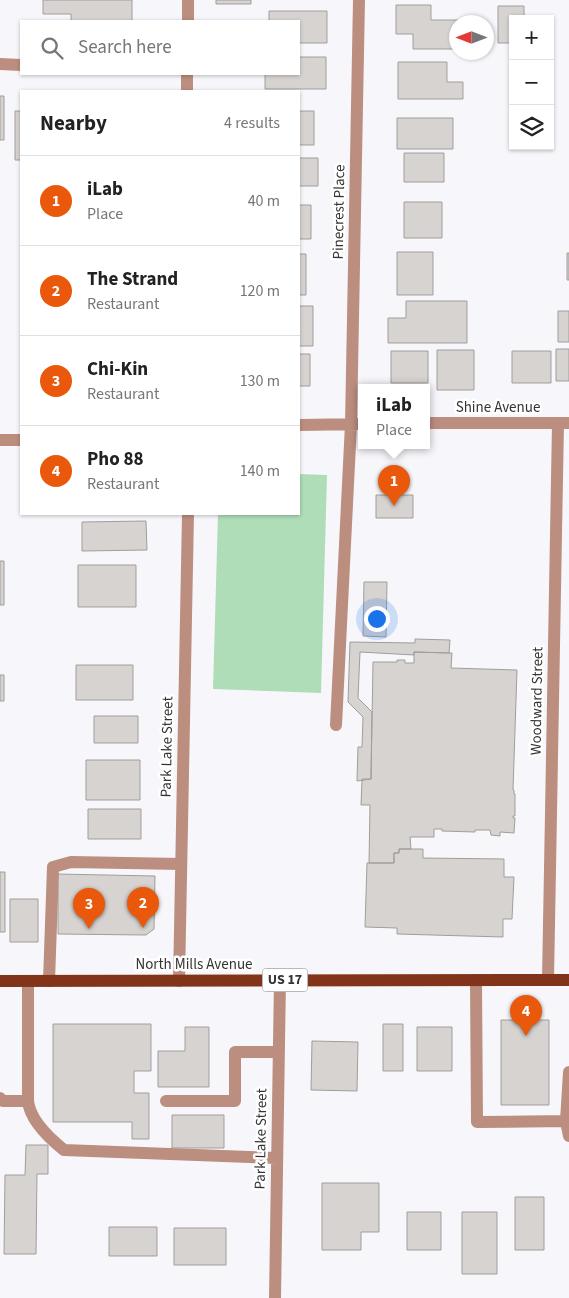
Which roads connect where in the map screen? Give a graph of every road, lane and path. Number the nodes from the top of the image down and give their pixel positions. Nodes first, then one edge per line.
1 (188, 0) edge
2 (358, 0) edge
3 (188, 20) edge
4 (0, 64) edge
5 (20, 65) edge
6 (187, 75) edge
7 (187, 90) edge
8 (564, 423) edge
9 (356, 424) edge
10 (430, 424) edge
11 (300, 425) edge
12 (0, 440) edge
13 (20, 440) edge
14 (188, 515) edge
15 (336, 725) dead end
16 (181, 864) junction
17 (0, 980) edge
18 (28, 980) junction
19 (49, 980) junction
20 (179, 980) junction
21 (280, 980) junction
22 (476, 980) junction
23 (548, 980) junction
24 (569, 980) edge
25 (279, 1052) junction
26 (569, 1072) edge
27 (0, 1098) edge
28 (28, 1101) junction
29 (166, 1102) dead end
30 (566, 1121) junction
31 (569, 1136) edge
32 (278, 1158) junction
33 (275, 1298) edge

1 - 3 street
2 - 9 street, Pinecrest Place
4 - 5 street
6 - 7 street
8 - 10 street, Shine Avenue
8 - 23 street, Woodward Street
9 - 11 street
9 - 15 street, Pinecrest Place
12 - 13 street
14 - 16 street, Park Lake Street
16 - 19 street
16 - 20 street, Park Lake Street
17 - 18 main road, North Mills Avenue / US 17
18 - 19 main road, North Mills Avenue / US 17
18 - 28 street
19 - 20 main road, North Mills Avenue / US 17
20 - 21 main road, North Mills Avenue / US 17
21 - 22 main road, North Mills Avenue / US 17
21 - 25 street, Park Lake Street
22 - 23 main road, North Mills Avenue / US 17
22 - 30 street
23 - 24 main road, North Mills Avenue / US 17
25 - 29 street
25 - 32 street, Park Lake Street
26 - 30 street
27 - 28 street
28 - 32 street
30 - 31 street
32 - 33 street, Park Lake Street

